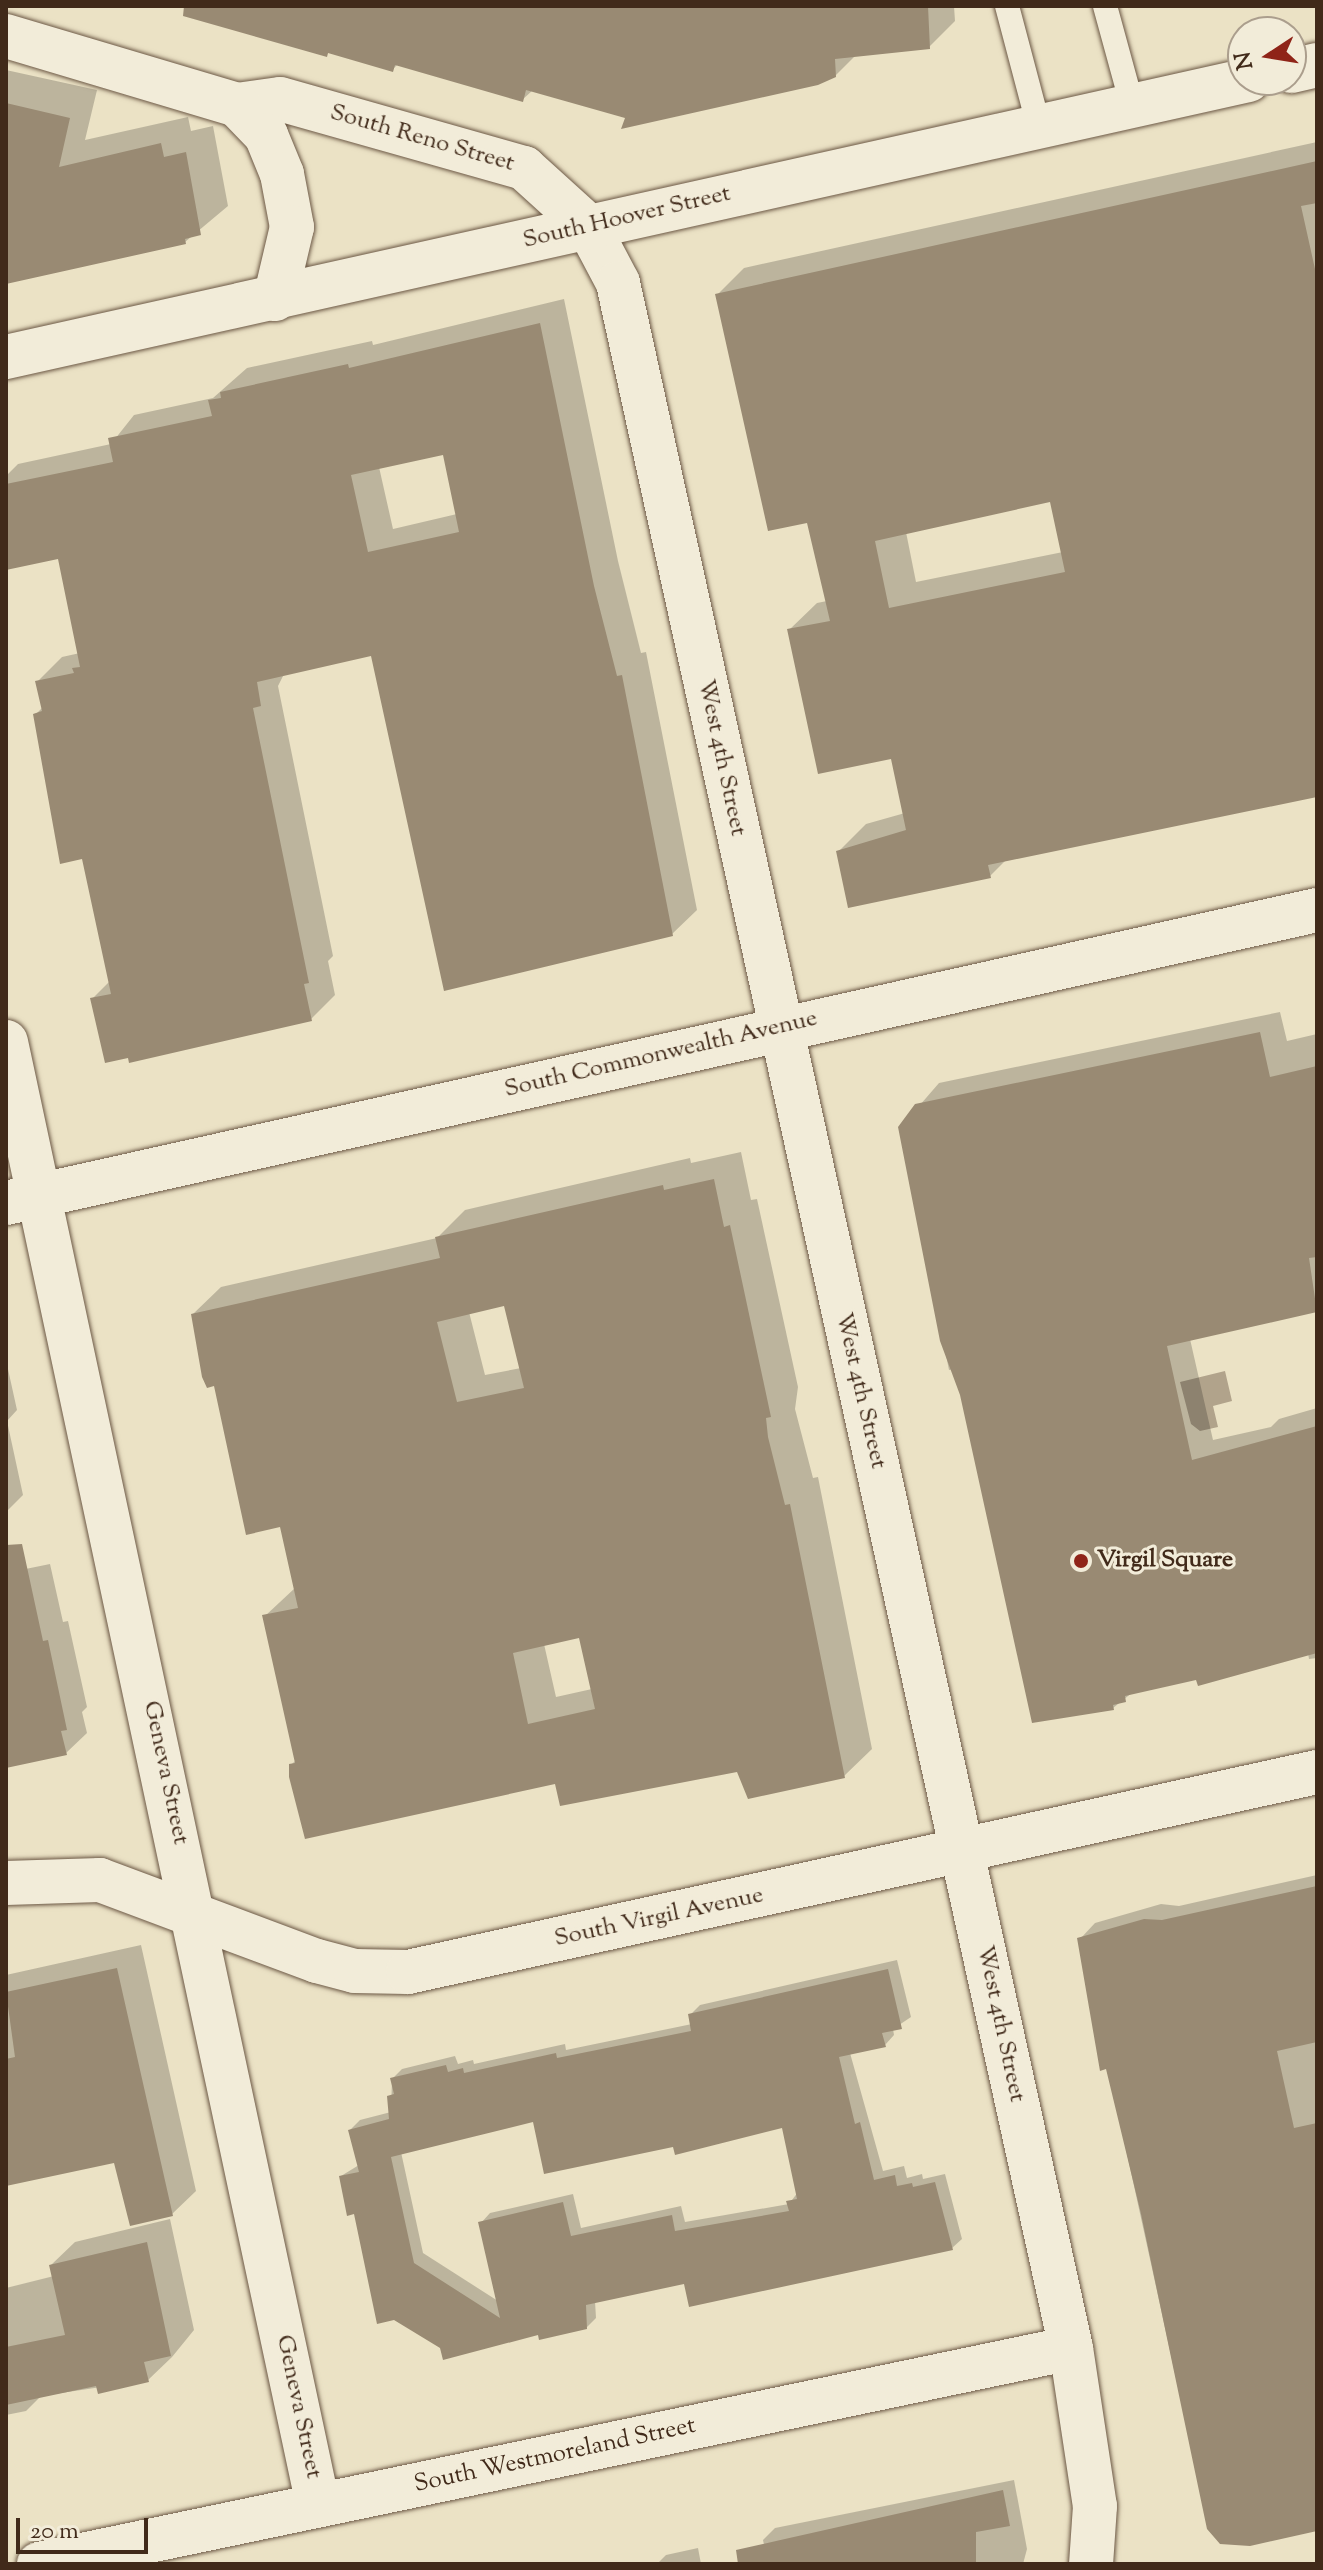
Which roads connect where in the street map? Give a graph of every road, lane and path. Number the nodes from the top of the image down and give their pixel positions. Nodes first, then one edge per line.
1 (1007, 6) edge
2 (1105, 6) edge
3 (6, 36) edge
4 (1227, 85) edge
5 (237, 105) junction
6 (1132, 105) junction
7 (1039, 127) junction
8 (588, 226) junction
9 (275, 299) junction
10 (6, 357) edge
11 (1317, 910) edge
12 (779, 1028) junction
13 (6, 1042) edge
14 (22, 1199) edge
15 (1317, 1772) edge
16 (962, 1852) junction
17 (6, 1883) edge
18 (195, 1913) junction
19 (1071, 2348) junction
20 (318, 2505) junction
21 (39, 2564) edge
22 (1091, 2564) edge

1 - 7 lane
2 - 6 lane
3 - 5 street, South Reno Street
4 - 6 street, South Hoover Street
5 - 8 street, South Reno Street
5 - 9 street, South Reno Street
6 - 7 street, South Hoover Street
7 - 8 street, South Hoover Street
8 - 9 street, South Hoover Street
8 - 12 street, West 4th Street
9 - 10 street, South Hoover Street
11 - 12 street, South Commonwealth Avenue
12 - 14 street, South Commonwealth Avenue
12 - 16 street, West 4th Street
13 - 14 street, Geneva Street
14 - 18 street, Geneva Street
15 - 16 street, South Virgil Avenue
16 - 18 street, South Virgil Avenue
16 - 19 street, West 4th Street
17 - 18 street, South Virgil Avenue
18 - 20 street, Geneva Street
19 - 20 street, South Westmoreland Street
19 - 22 street, West 4th Street
20 - 21 street, South Westmoreland Street

